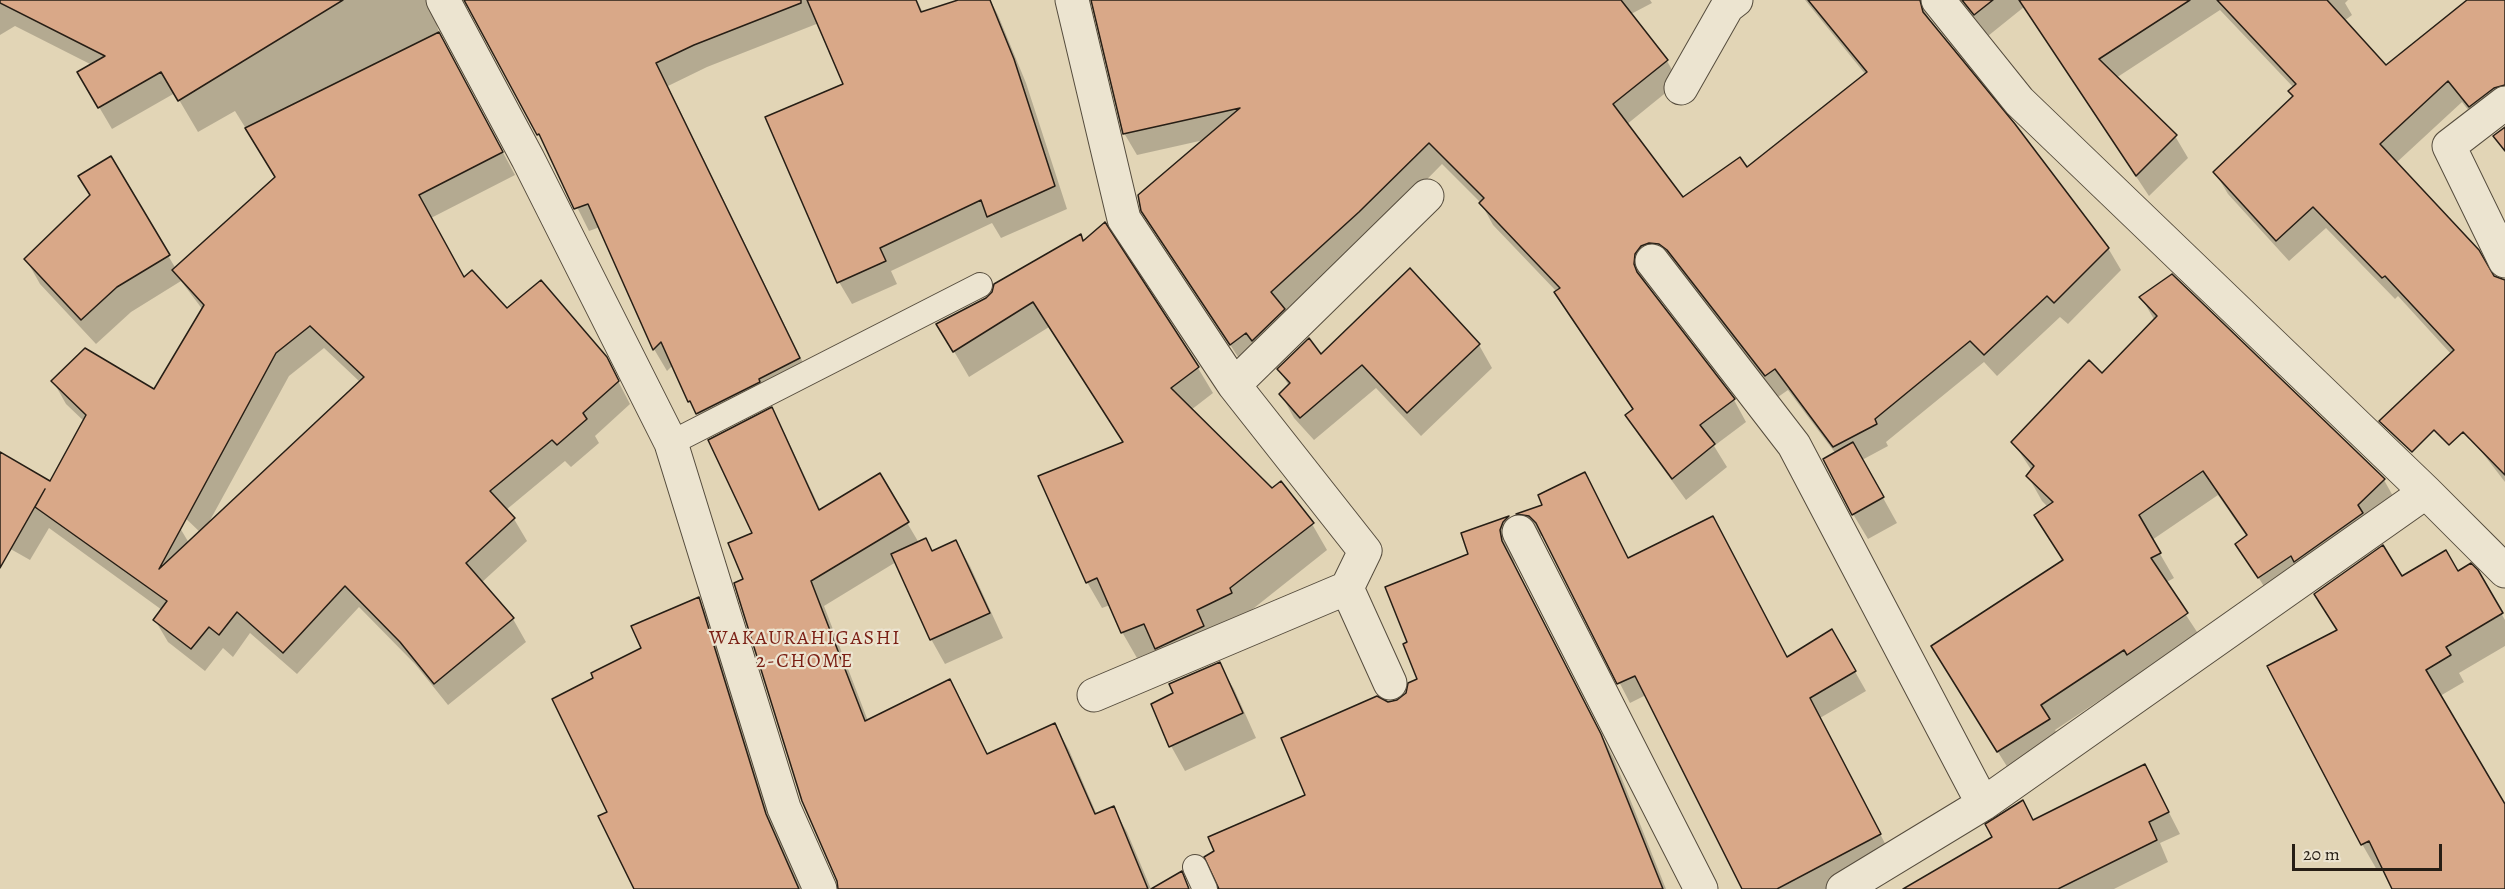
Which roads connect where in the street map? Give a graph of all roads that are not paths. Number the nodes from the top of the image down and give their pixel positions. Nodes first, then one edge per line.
1 (443, 0) edge
2 (1072, 0) edge
3 (1736, 0) edge
4 (1938, 0) edge
5 (1681, 88) dead end
6 (2505, 103) edge
7 (1427, 196) dead end
8 (1652, 261) dead end
9 (2505, 261) edge
10 (980, 285) dead end
11 (1234, 385) junction
12 (671, 443) junction
13 (2426, 492) junction
14 (1519, 532) dead end
15 (2505, 571) edge
16 (1347, 588) junction
17 (1390, 683) dead end
18 (1094, 695) dead end
19 (1983, 804) junction
20 (819, 889) edge
21 (1701, 889) edge
22 (1843, 889) edge

1 - 12 street
2 - 11 street
3 - 5 street
4 - 13 street
6 - 9 street
7 - 11 street
8 - 19 street
10 - 12 lane
11 - 16 street
12 - 20 street
13 - 15 street
13 - 19 street
14 - 21 street
16 - 17 street
16 - 18 street
19 - 22 street

